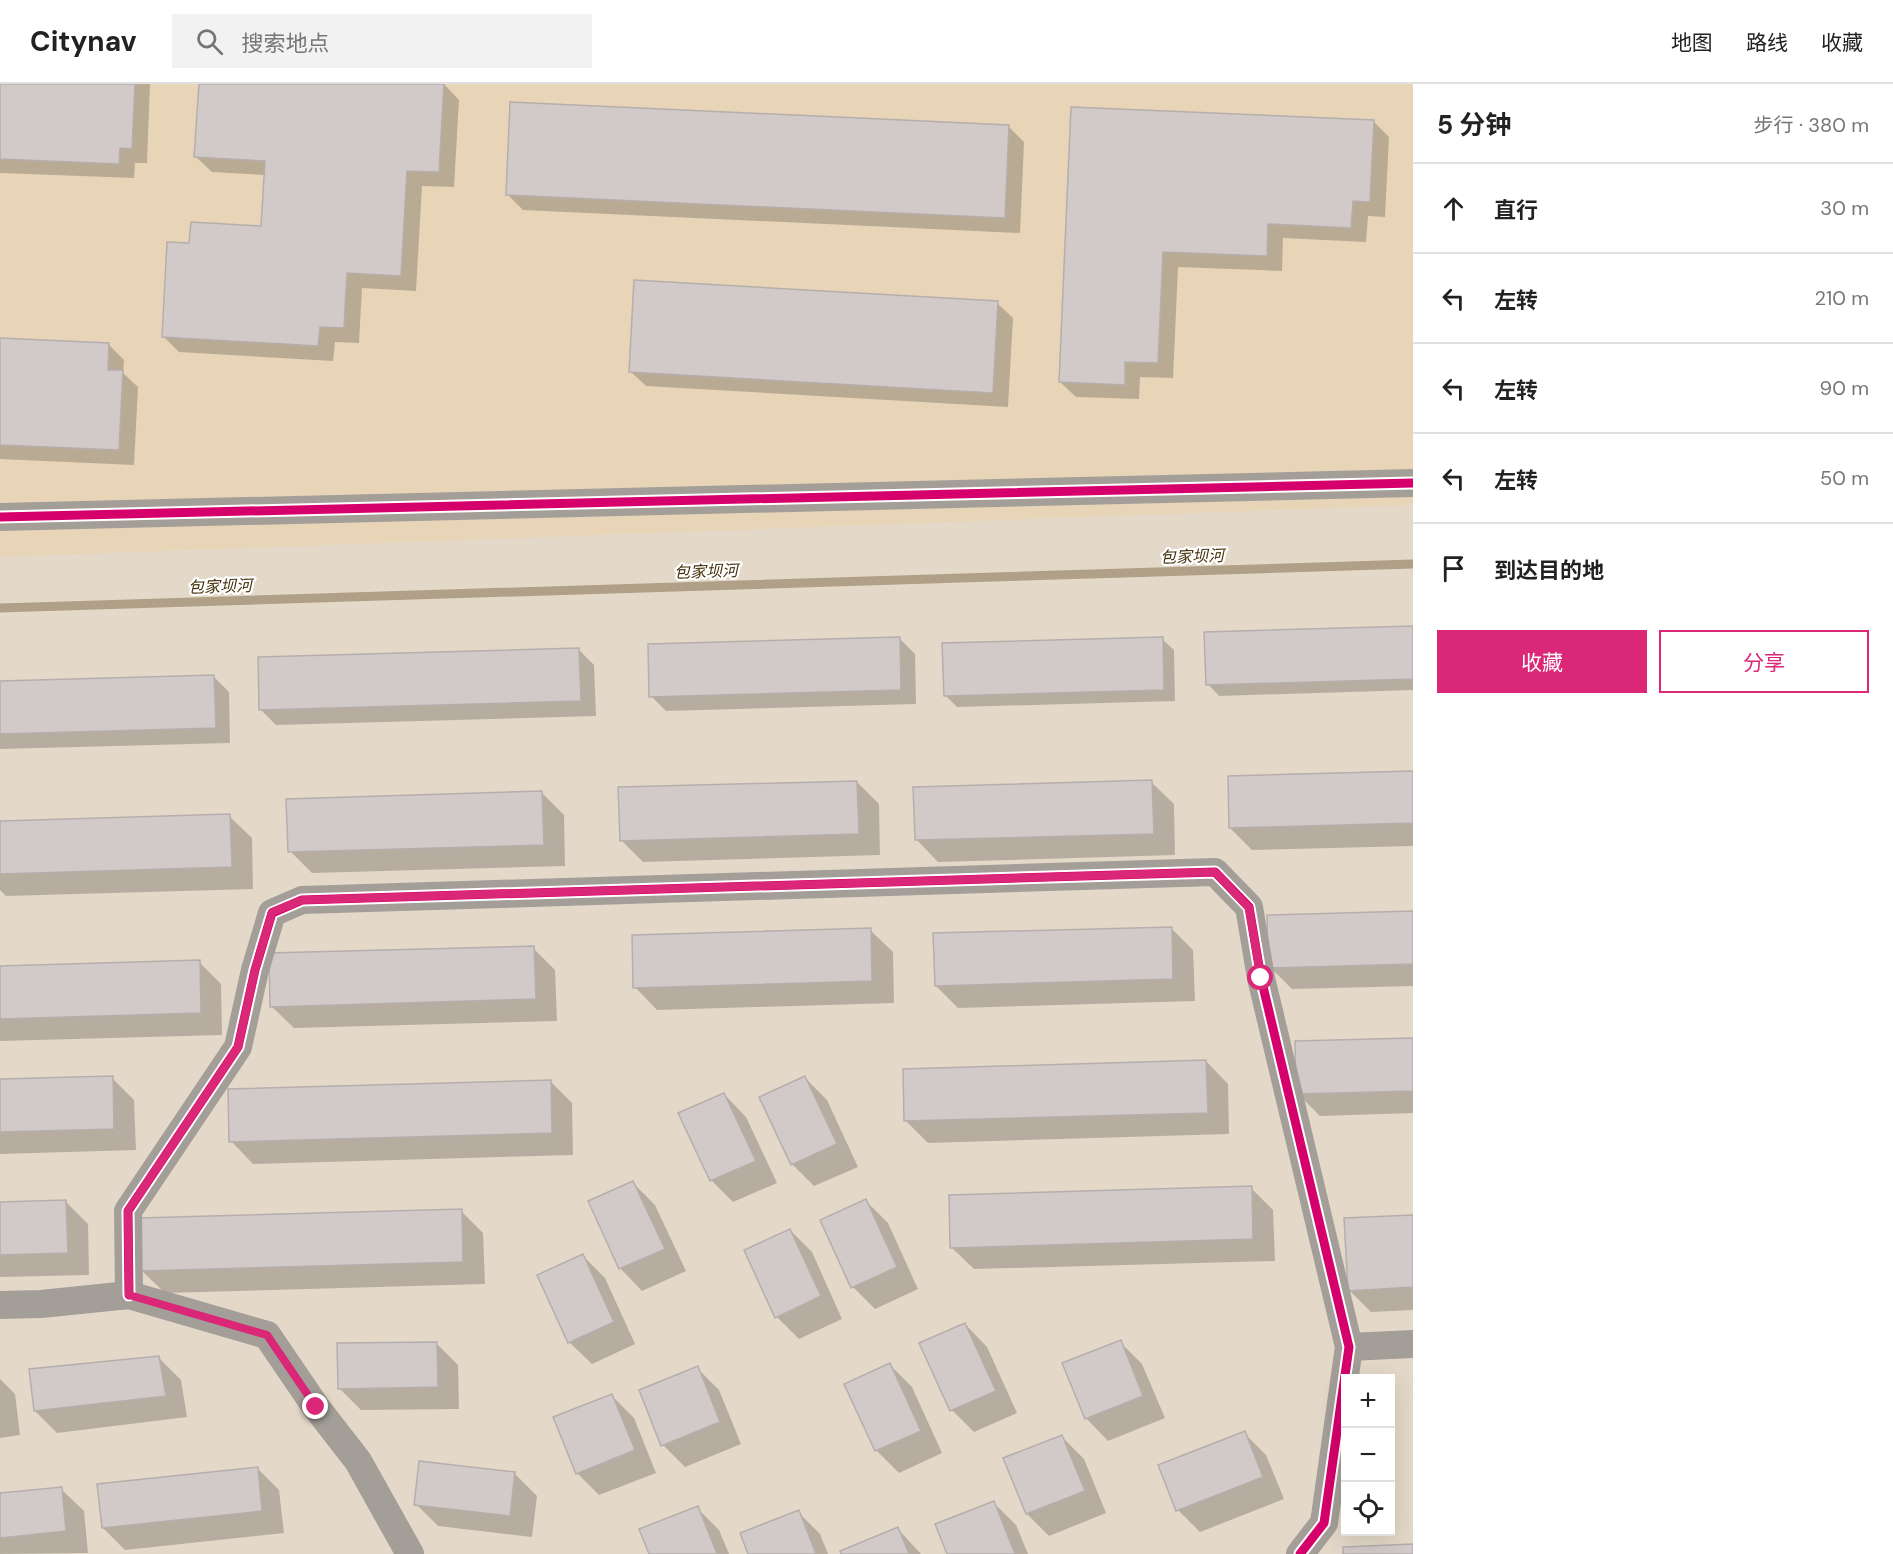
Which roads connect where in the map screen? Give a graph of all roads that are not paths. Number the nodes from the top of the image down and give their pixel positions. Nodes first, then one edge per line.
1 (1413, 483) edge
2 (0, 518) edge
3 (129, 1295) junction
4 (0, 1305) edge
5 (1413, 1344) edge
6 (1349, 1347) junction
7 (410, 1554) edge
8 (1300, 1554) edge

1 - 2 street
3 - 4 street
3 - 6 street
3 - 7 street
5 - 6 street
6 - 8 street

